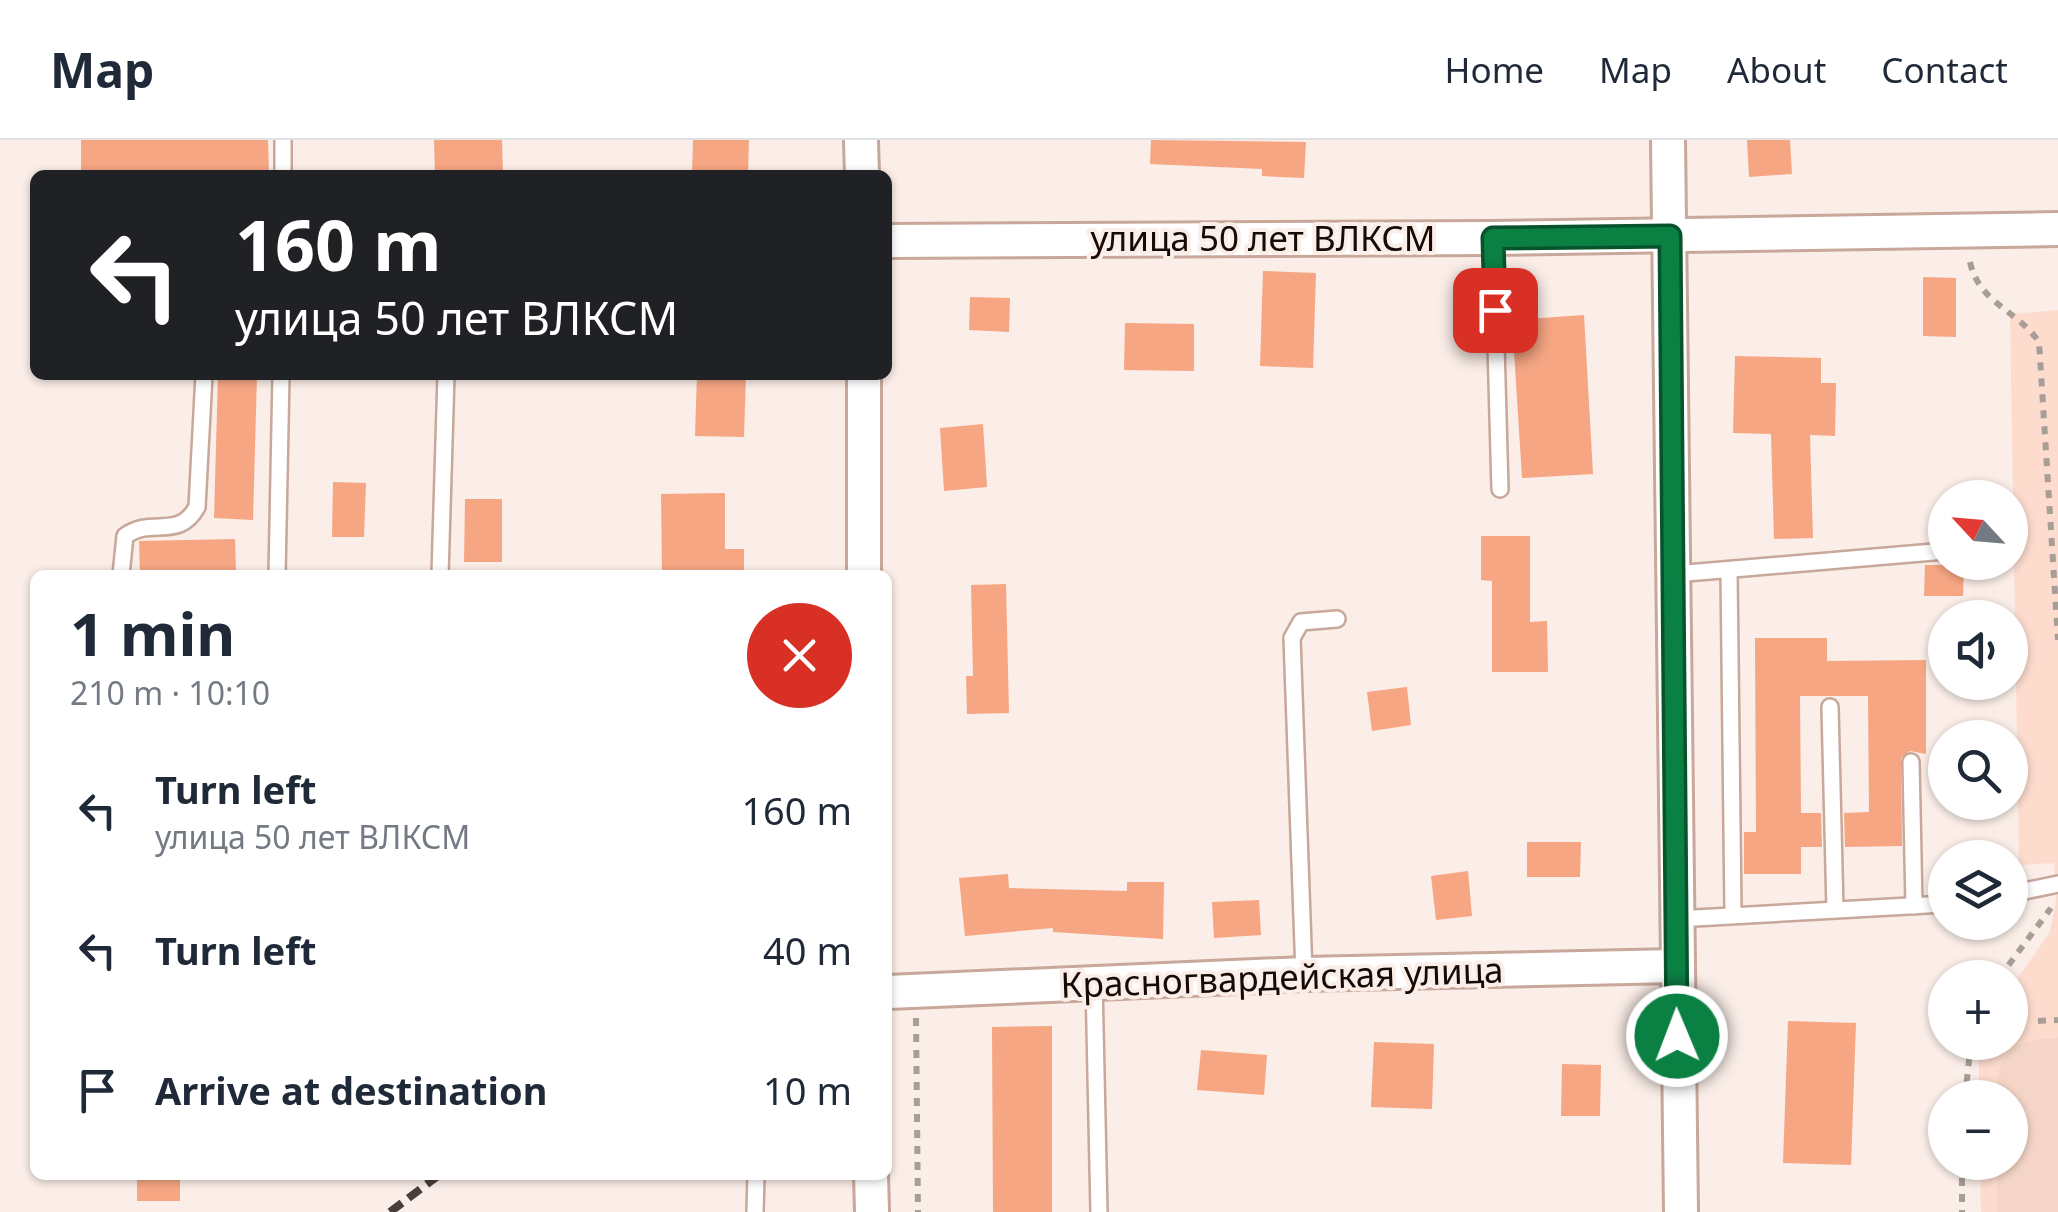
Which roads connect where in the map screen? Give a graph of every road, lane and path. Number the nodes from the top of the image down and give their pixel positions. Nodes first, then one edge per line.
1 (282, 140) edge
2 (861, 140) edge
3 (1668, 140) edge
4 (283, 170) edge
5 (862, 170) edge
6 (2058, 229) edge
7 (1964, 232) junction
8 (1670, 236) junction
9 (1493, 238) junction
10 (892, 241) edge
11 (204, 380) edge
12 (281, 380) edge
13 (446, 380) edge
14 (864, 380) edge
15 (1500, 489) dead end
16 (1928, 553) edge
17 (122, 570) edge
18 (277, 570) edge
19 (440, 570) edge
20 (864, 570) edge
21 (1729, 571) junction
22 (1675, 574) junction
23 (1336, 619) dead end
24 (2058, 640) edge
25 (1830, 707) dead end
26 (1911, 762) dead end
27 (2058, 884) edge
28 (2028, 890) edge
29 (2058, 899) edge
30 (1928, 905) edge
31 (1914, 906) junction
32 (1834, 910) junction
33 (1734, 913) junction
34 (1677, 919) junction
35 (2012, 960) edge
36 (1676, 966) junction
37 (1304, 974) junction
38 (1094, 982) junction
39 (901, 991) edge
40 (2058, 1020) edge
41 (2038, 1021) dead end
42 (756, 1180) edge
43 (872, 1180) edge
44 (1962, 1180) edge
45 (755, 1212) edge
46 (872, 1212) edge
47 (918, 1212) edge
48 (1099, 1212) edge
49 (1681, 1212) edge
50 (1962, 1212) edge

1 - 4 lane
2 - 5 street
3 - 8 street
6 - 7 street, улица 50 лет ВЛКСМ
7 - 8 street, улица 50 лет ВЛКСМ
7 - 24 path
8 - 9 street, улица 50 лет ВЛКСМ
8 - 22 street
9 - 10 street, улица 50 лет ВЛКСМ
9 - 15 lane
11 - 17 lane
12 - 18 lane
13 - 19 lane
14 - 20 street
16 - 21 lane
21 - 22 lane
21 - 33 lane
22 - 34 street
23 - 37 lane
25 - 32 lane
26 - 31 lane
27 - 28 lane
29 - 35 path
30 - 31 lane
31 - 32 lane
32 - 33 lane
33 - 34 lane
34 - 36 street
36 - 37 street, Красногвардейская улица
36 - 49 street
37 - 38 street, Красногвардейская улица
38 - 39 street, Красногвардейская улица
38 - 48 lane
39 - 47 path
40 - 41 path
42 - 45 lane
43 - 46 street
44 - 50 path

